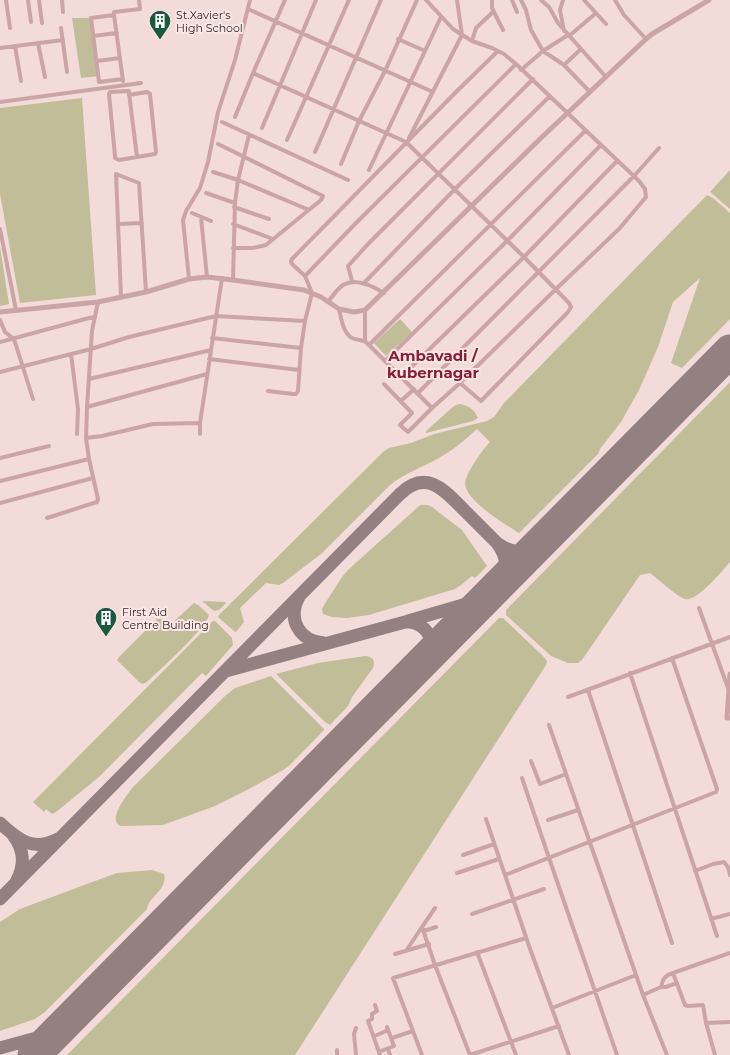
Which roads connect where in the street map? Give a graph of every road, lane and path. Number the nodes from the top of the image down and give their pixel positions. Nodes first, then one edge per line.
1 (6, 0) edge
2 (28, 0) edge
3 (39, 0) edge
4 (62, 0) edge
5 (139, 0) edge
6 (250, 0) edge
7 (285, 0) edge
8 (316, 0) edge
9 (349, 0) edge
10 (381, 0) edge
11 (417, 0) edge
12 (426, 0) edge
13 (457, 0) edge
14 (492, 0) edge
15 (512, 0) edge
16 (521, 0) edge
17 (541, 0) edge
18 (562, 0) edge
19 (584, 0) edge
20 (615, 0) edge
21 (708, 0) edge
22 (248, 9) junction
23 (63, 12) dead end
24 (493, 12) junction
25 (517, 12) dead end
26 (595, 14) junction
27 (114, 15) junction
28 (441, 17) junction
29 (275, 21) junction
30 (31, 22) dead end
31 (42, 23) dead end
32 (606, 24) dead end
33 (10, 28) dead end
34 (61, 28) dead end
35 (503, 30) dead end
36 (564, 30) junction
37 (117, 33) junction
38 (301, 33) junction
39 (462, 35) junction
40 (569, 35) junction
41 (93, 36) junction
42 (398, 39) junction
43 (646, 39) junction
44 (63, 40) junction
45 (472, 41) junction
46 (38, 43) junction
47 (329, 45) junction
48 (16, 46) junction
49 (0, 48) edge
50 (581, 49) junction
51 (543, 50) junction
52 (425, 51) junction
53 (498, 51) junction
54 (356, 57) junction
55 (120, 58) junction
56 (96, 61) junction
57 (516, 64) junction
58 (564, 65) junction
59 (522, 70) junction
60 (385, 71) junction
61 (67, 72) dead end
62 (253, 73) junction
63 (44, 77) dead end
64 (606, 77) junction
65 (123, 79) junction
66 (533, 79) junction
67 (21, 81) dead end
68 (411, 82) junction
69 (141, 83) dead end
70 (280, 84) junction
71 (126, 85) junction
72 (433, 92) junction
73 (590, 92) junction
74 (129, 93) junction
75 (306, 96) junction
76 (550, 96) junction
77 (0, 102) edge
78 (333, 109) junction
79 (568, 113) junction
80 (235, 117) dead end
81 (359, 121) junction
82 (222, 122) dead end
83 (262, 128) dead end
84 (585, 131) junction
85 (386, 133) junction
86 (250, 135) junction
87 (287, 140) dead end
88 (406, 142) junction
89 (218, 144) dead end
90 (601, 145) junction
91 (659, 148) dead end
92 (315, 152) dead end
93 (244, 156) junction
94 (137, 157) junction
95 (421, 157) junction
96 (618, 161) junction
97 (341, 164) dead end
98 (369, 170) dead end
99 (213, 172) dead end
100 (439, 174) junction
101 (634, 176) junction
102 (238, 180) junction
103 (348, 180) dead end
104 (455, 189) junction
105 (206, 192) dead end
106 (234, 205) junction
107 (472, 206) junction
108 (309, 210) junction
109 (192, 213) dead end
110 (201, 217) junction
111 (269, 219) dead end
112 (212, 221) dead end
113 (142, 222) junction
114 (118, 224) junction
115 (233, 224) junction
116 (491, 224) junction
117 (0, 229) edge
118 (273, 239) junction
119 (507, 240) junction
120 (233, 248) junction
121 (524, 257) junction
122 (539, 272) junction
123 (305, 276) junction
124 (207, 277) junction
125 (222, 278) junction
126 (189, 280) junction
127 (233, 280) junction
128 (352, 281) junction
129 (364, 283) junction
130 (555, 290) junction
131 (146, 292) junction
132 (312, 293) junction
133 (384, 293) junction
134 (121, 297) junction
135 (98, 302) junction
136 (328, 302) junction
137 (339, 309) junction
138 (16, 310) junction
139 (365, 310) junction
140 (0, 312) edge
141 (216, 316) junction
142 (95, 317) junction
143 (0, 320) edge
144 (305, 322) junction
145 (212, 338) junction
146 (14, 339) junction
147 (365, 341) junction
148 (0, 342) edge
149 (369, 345) junction
150 (301, 348) junction
151 (91, 349) junction
152 (211, 350) junction
153 (71, 354) junction
154 (209, 359) junction
155 (385, 360) junction
156 (23, 366) junction
157 (299, 370) junction
158 (0, 372) edge
159 (207, 374) junction
160 (401, 377) junction
161 (89, 379) junction
162 (460, 383) junction
163 (384, 384) dead end
164 (268, 391) dead end
165 (416, 391) junction
166 (33, 398) dead end
167 (401, 401) junction
168 (87, 407) junction
169 (432, 408) junction
170 (200, 423) junction
171 (77, 434) dead end
172 (200, 434) dead end
173 (86, 438) junction
174 (49, 446) dead end
175 (0, 458) edge
176 (88, 459) junction
177 (93, 478) junction
178 (0, 482) edge
179 (0, 503) edge
180 (47, 518) dead end
181 (699, 608) dead end
182 (730, 637) edge
183 (712, 644) junction
184 (672, 658) junction
185 (630, 673) junction
186 (730, 674) edge
187 (588, 690) junction
188 (729, 690) junction
189 (568, 697) dead end
190 (730, 718) edge
191 (549, 725) dead end
192 (531, 761) dead end
193 (566, 774) junction
194 (522, 778) dead end
195 (674, 808) junction
196 (578, 810) junction
197 (486, 819) dead end
198 (548, 820) dead end
199 (633, 825) junction
200 (589, 842) junction
201 (494, 844) junction
202 (463, 855) dead end
203 (549, 858) junction
204 (499, 859) junction
205 (695, 870) junction
206 (457, 873) dead end
207 (505, 875) junction
208 (730, 875) edge
209 (544, 889) dead end
210 (513, 900) junction
211 (435, 908) dead end
212 (472, 914) dead end
213 (730, 914) edge
214 (712, 919) junction
215 (436, 927) dead end
216 (423, 929) junction
217 (717, 936) dead end
218 (526, 938) junction
219 (672, 943) dead end
220 (429, 944) junction
221 (406, 951) junction
222 (477, 952) junction
223 (730, 953) edge
224 (395, 954) dead end
225 (435, 965) junction
226 (673, 973) junction
227 (636, 975) junction
228 (676, 983) junction
229 (661, 987) junction
230 (595, 991) junction
231 (643, 995) junction
232 (375, 1006) dead end
233 (552, 1008) junction
234 (730, 1022) edge
235 (706, 1023) junction
236 (559, 1026) junction
237 (356, 1028) dead end
238 (413, 1031) junction
239 (376, 1035) dead end
240 (392, 1038) junction
241 (512, 1042) junction
242 (388, 1049) junction
243 (380, 1053) edge
244 (356, 1055) edge
245 (390, 1055) edge
246 (422, 1055) edge
247 (470, 1055) edge
248 (516, 1055) edge
249 (569, 1055) edge
250 (617, 1055) edge
251 (667, 1055) edge
252 (715, 1055) edge

1 - 33 street
2 - 30 street
3 - 31 street
4 - 23 street
5 - 27 street
6 - 22 street
7 - 29 street
8 - 38 street
9 - 47 street
10 - 54 street
11 - 42 street
12 - 28 street
13 - 39 street
14 - 24 street
15 - 25 street
16 - 51 street
17 - 36 street
18 - 36 street
19 - 26 street
20 - 43 street
21 - 43 street
22 - 29 street
22 - 126 street
24 - 35 street
24 - 45 street
26 - 32 street
26 - 40 street
27 - 37 street
27 - 41 street
28 - 39 street
28 - 52 street
29 - 38 street
29 - 62 street
34 - 44 street
36 - 40 street
37 - 41 street
37 - 55 street
38 - 47 street
38 - 70 street
39 - 45 street
39 - 72 street
40 - 50 street
40 - 51 street
41 - 56 street
42 - 52 street
42 - 60 street
43 - 64 street
44 - 46 street
44 - 61 street
45 - 53 street
46 - 48 street
46 - 63 street
47 - 54 street
47 - 75 street
48 - 49 street
48 - 67 street
50 - 58 street
50 - 64 street
51 - 58 street
51 - 59 street
52 - 68 street
53 - 57 street
53 - 88 street
54 - 60 street
54 - 78 street
55 - 56 street
55 - 65 street
56 - 65 street
57 - 59 street
57 - 95 street
58 - 73 street
59 - 66 street
60 - 68 street
60 - 81 street
62 - 70 street
62 - 80 street
64 - 73 street
65 - 71 street
66 - 76 street
66 - 100 street
68 - 72 street
68 - 85 street
69 - 71 street
70 - 75 street
70 - 83 street
71 - 74 street
71 - 77 street
72 - 88 street
73 - 79 street
74 - 94 street
74 - 94 street
74 - 94 street
75 - 78 street
75 - 87 street
76 - 79 street
76 - 104 street
78 - 81 street
78 - 92 street
79 - 84 street
79 - 107 street
81 - 85 street
81 - 97 street
82 - 86 street
84 - 90 street
84 - 116 street
85 - 88 street
85 - 98 street
86 - 93 street
86 - 103 street
88 - 95 street
88 - 123 street
89 - 93 street
90 - 96 street
90 - 119 street
91 - 101 street
93 - 102 street
93 - 108 street
95 - 100 street
95 - 123 street
96 - 101 street
96 - 121 street
99 - 102 street
100 - 104 street
100 - 128 street
101 - 122 street
101 - 130 street
102 - 106 street
102 - 108 street
104 - 107 street
104 - 129 street
105 - 106 street
106 - 111 street
106 - 115 street
107 - 116 street
107 - 133 street
108 - 118 street
109 - 110 street
110 - 112 street
110 - 124 street
113 - 114 street
113 - 114 street
113 - 131 street
114 - 134 street
115 - 118 street
115 - 120 street
116 - 119 street
116 - 149 street
117 - 138 street
118 - 120 street
119 - 121 street
119 - 155 street
120 - 127 street
121 - 122 street
121 - 160 street
122 - 130 street
122 - 165 street
123 - 132 street
124 - 125 street
124 - 126 street
125 - 127 street
125 - 141 street
126 - 131 street
127 - 132 street
128 - 129 street
128 - 136 street
129 - 133 street
130 - 162 street
130 - 162 street
131 - 134 street
132 - 136 street
132 - 144 street
133 - 139 street
134 - 135 street
135 - 138 street
135 - 142 street
136 - 137 street
137 - 139 street
137 - 147 street
138 - 140 street
139 - 147 street
141 - 144 street
141 - 145 street
141 - 151 street
142 - 146 street
142 - 151 street
143 - 146 street
144 - 150 street
145 - 150 street
145 - 152 street
146 - 148 street
146 - 156 street
147 - 149 street
149 - 155 street
150 - 157 street
151 - 153 street
151 - 161 street
152 - 154 street
152 - 161 street
153 - 156 street
153 - 171 street
154 - 157 street
154 - 159 street
155 - 160 street
156 - 158 street
156 - 166 street
157 - 164 street
159 - 168 street
159 - 170 street
160 - 165 street
161 - 168 street
162 - 169 street
163 - 167 street
165 - 167 street
165 - 169 street
167 - 169 street
168 - 173 street
170 - 172 street
170 - 173 street
173 - 176 street
174 - 175 street
176 - 177 street
176 - 178 street
177 - 179 street
177 - 180 street
181 - 183 street
182 - 183 street
183 - 184 street
183 - 188 street
184 - 185 street
184 - 195 street
185 - 187 street
185 - 195 street
186 - 188 street
187 - 189 street
187 - 199 street
188 - 190 street
191 - 193 street
192 - 193 street
193 - 196 street
194 - 203 street
195 - 199 street
195 - 205 street
196 - 198 street
196 - 200 street
197 - 201 street
199 - 200 street
199 - 219 street
200 - 203 street
200 - 227 street
201 - 202 street
201 - 204 street
203 - 207 street
203 - 230 street
204 - 206 street
204 - 207 street
205 - 208 street
205 - 214 street
207 - 210 street
209 - 210 street
210 - 212 street
210 - 218 street
211 - 216 street
213 - 214 street
214 - 217 street
215 - 216 street
216 - 220 street
216 - 221 street
218 - 222 street
218 - 233 street
220 - 221 street
220 - 225 street
221 - 224 street
222 - 225 street
222 - 241 street
223 - 226 street
225 - 238 street
225 - 247 street
226 - 228 street
226 - 229 street
227 - 230 street
227 - 231 street
228 - 229 street
228 - 235 street
229 - 231 street
230 - 233 street
230 - 250 street
231 - 251 street
232 - 243 street
233 - 236 street
234 - 235 street
235 - 252 street
236 - 241 street
236 - 249 street
237 - 244 street
238 - 240 street
238 - 246 street
239 - 240 street
240 - 242 street
241 - 247 street
241 - 248 street
242 - 243 street
242 - 245 street

